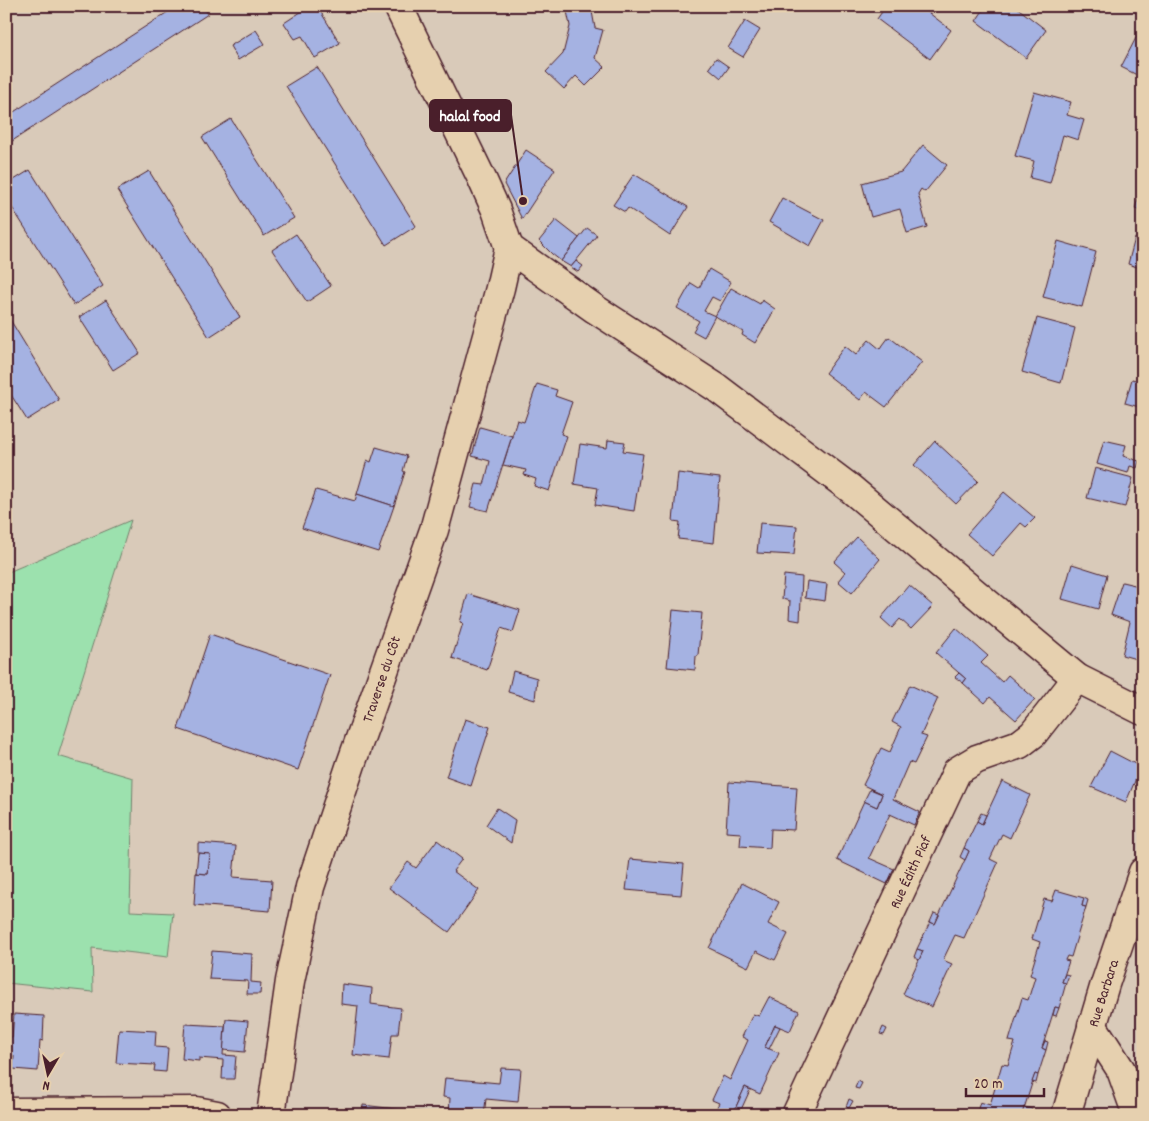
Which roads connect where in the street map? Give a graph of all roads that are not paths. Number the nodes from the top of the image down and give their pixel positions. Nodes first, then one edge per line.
1 (398, 6) edge
2 (509, 248) junction
3 (1077, 678) junction
4 (1143, 711) edge
5 (1143, 872) edge
6 (1092, 1025) junction
7 (6, 1112) edge
8 (217, 1115) edge
9 (271, 1115) edge
10 (796, 1115) edge
11 (1066, 1115) edge
12 (1137, 1115) edge

1 - 2 street
2 - 3 street
2 - 9 street, Traverse du Côt
3 - 4 street
3 - 10 street, Rue Édith Piaf
5 - 6 street, Rue Barbara
6 - 11 street, Rue Barbara
6 - 12 street
7 - 8 street

